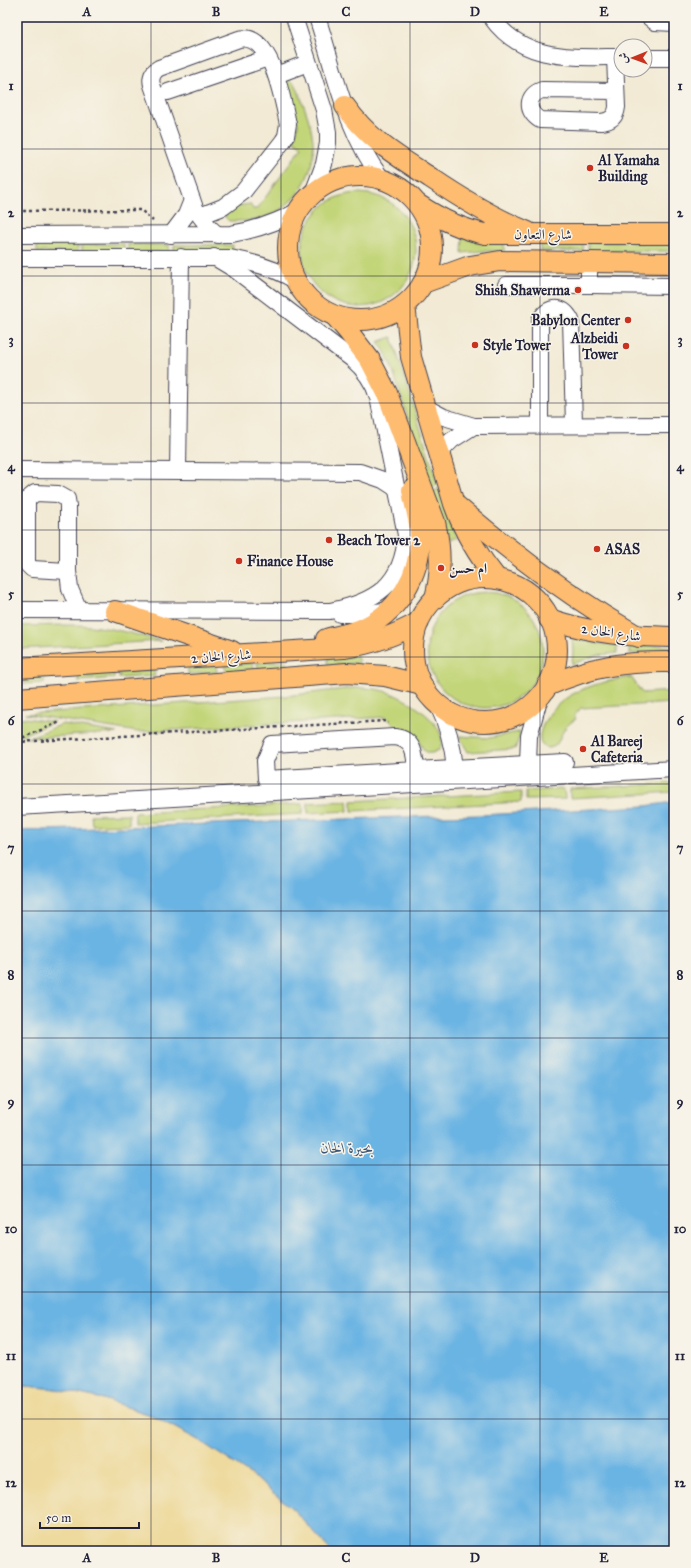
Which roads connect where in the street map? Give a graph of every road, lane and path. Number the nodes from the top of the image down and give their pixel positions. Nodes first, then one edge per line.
1 (294, 17) edge
2 (317, 17) edge
3 (491, 17) edge
4 (649, 17) edge
5 (674, 22) edge
6 (613, 57) edge
7 (268, 58) junction
8 (653, 58) edge
9 (674, 58) edge
10 (308, 63) junction
11 (276, 75) junction
12 (617, 78) edge
13 (616, 91) junction
14 (168, 92) dead end
15 (345, 106) junction
16 (382, 179) junction
17 (313, 193) junction
18 (192, 200) junction
19 (418, 205) junction
20 (298, 210) junction
21 (17, 211) edge
22 (200, 216) junction
23 (156, 224) dead end
24 (533, 234) junction
25 (674, 234) edge
26 (17, 235) edge
27 (171, 235) junction
28 (218, 235) junction
29 (181, 257) junction
30 (214, 257) junction
31 (17, 258) edge
32 (589, 262) junction
33 (674, 263) edge
34 (296, 281) junction
35 (424, 283) junction
36 (589, 285) junction
37 (506, 286) dead end
38 (674, 286) edge
39 (405, 305) junction
40 (334, 316) junction
41 (425, 407) junction
42 (574, 424) junction
43 (540, 425) junction
44 (674, 425) edge
45 (474, 426) junction
46 (397, 446) junction
47 (439, 453) junction
48 (17, 470) edge
49 (178, 471) junction
50 (360, 472) junction
51 (397, 489) junction
52 (454, 504) junction
53 (68, 571) junction
54 (497, 579) junction
55 (435, 598) junction
56 (17, 610) edge
57 (79, 610) junction
58 (390, 610) junction
59 (115, 611) junction
60 (317, 612) junction
61 (549, 619) junction
62 (419, 622) junction
63 (674, 632) edge
64 (639, 637) junction
65 (272, 653) junction
66 (241, 655) junction
67 (674, 662) edge
68 (17, 668) edge
69 (422, 685) junction
70 (544, 691) junction
71 (17, 698) edge
72 (436, 703) junction
73 (60, 722) dead end
74 (398, 737) junction
75 (17, 741) edge
76 (565, 762) dead end
77 (528, 764) junction
78 (454, 768) junction
79 (674, 769) edge
80 (416, 770) junction
81 (17, 807) edge

1 - 10 street
2 - 15 street
3 - 6 street
4 - 5 street
7 - 11 street
7 - 14 street
7 - 18 street
8 - 9 street
10 - 11 street
10 - 17 street
11 - 22 street
12 - 13 street
13 - 13 street
15 - 16 street
15 - 24 main road
16 - 17 main road
16 - 19 main road
17 - 20 main road
18 - 22 street
18 - 27 street
19 - 24 main road, شارع التعاون
19 - 35 main road
20 - 28 street
20 - 34 main road
21 - 23 path
22 - 28 street
24 - 25 main road, شارع التعاون
26 - 27 street
27 - 28 street
29 - 30 street
29 - 31 street
29 - 49 street
30 - 34 street
30 - 46 street
32 - 33 main road, شارع التعاون
32 - 35 main road, شارع التعاون
32 - 36 street
34 - 40 main road
35 - 39 main road
36 - 37 street
36 - 38 street
39 - 40 main road
39 - 41 main road
40 - 46 main road
41 - 45 street
41 - 47 main road
42 - 43 street
42 - 43 street
42 - 44 street
43 - 45 street
45 - 47 street
46 - 50 street
46 - 51 street
46 - 55 main road
46 - 58 main road
47 - 52 main road
48 - 49 street
49 - 50 street
50 - 51 street
51 - 60 street
52 - 54 main road
52 - 64 main road
53 - 53 street
53 - 57 street
54 - 55 main road
54 - 61 main road
55 - 62 main road
56 - 57 street
57 - 59 street
58 - 60 street
58 - 65 main road
59 - 60 street
59 - 66 main road
61 - 64 main road, شارع الخان 2
61 - 70 main road
62 - 65 main road, شارع الخان 2
62 - 69 main road
63 - 64 main road, شارع الخان 2
65 - 66 main road, شارع الخان 2
66 - 68 main road, شارع الخان 2
67 - 70 main road, شارع الخان 2
69 - 71 main road, شارع الخان 2
69 - 72 main road
70 - 72 main road
70 - 77 street
72 - 78 street
73 - 75 path
74 - 75 path
74 - 80 street
74 - 80 street
76 - 77 street
77 - 78 street
78 - 80 street
79 - 81 street

